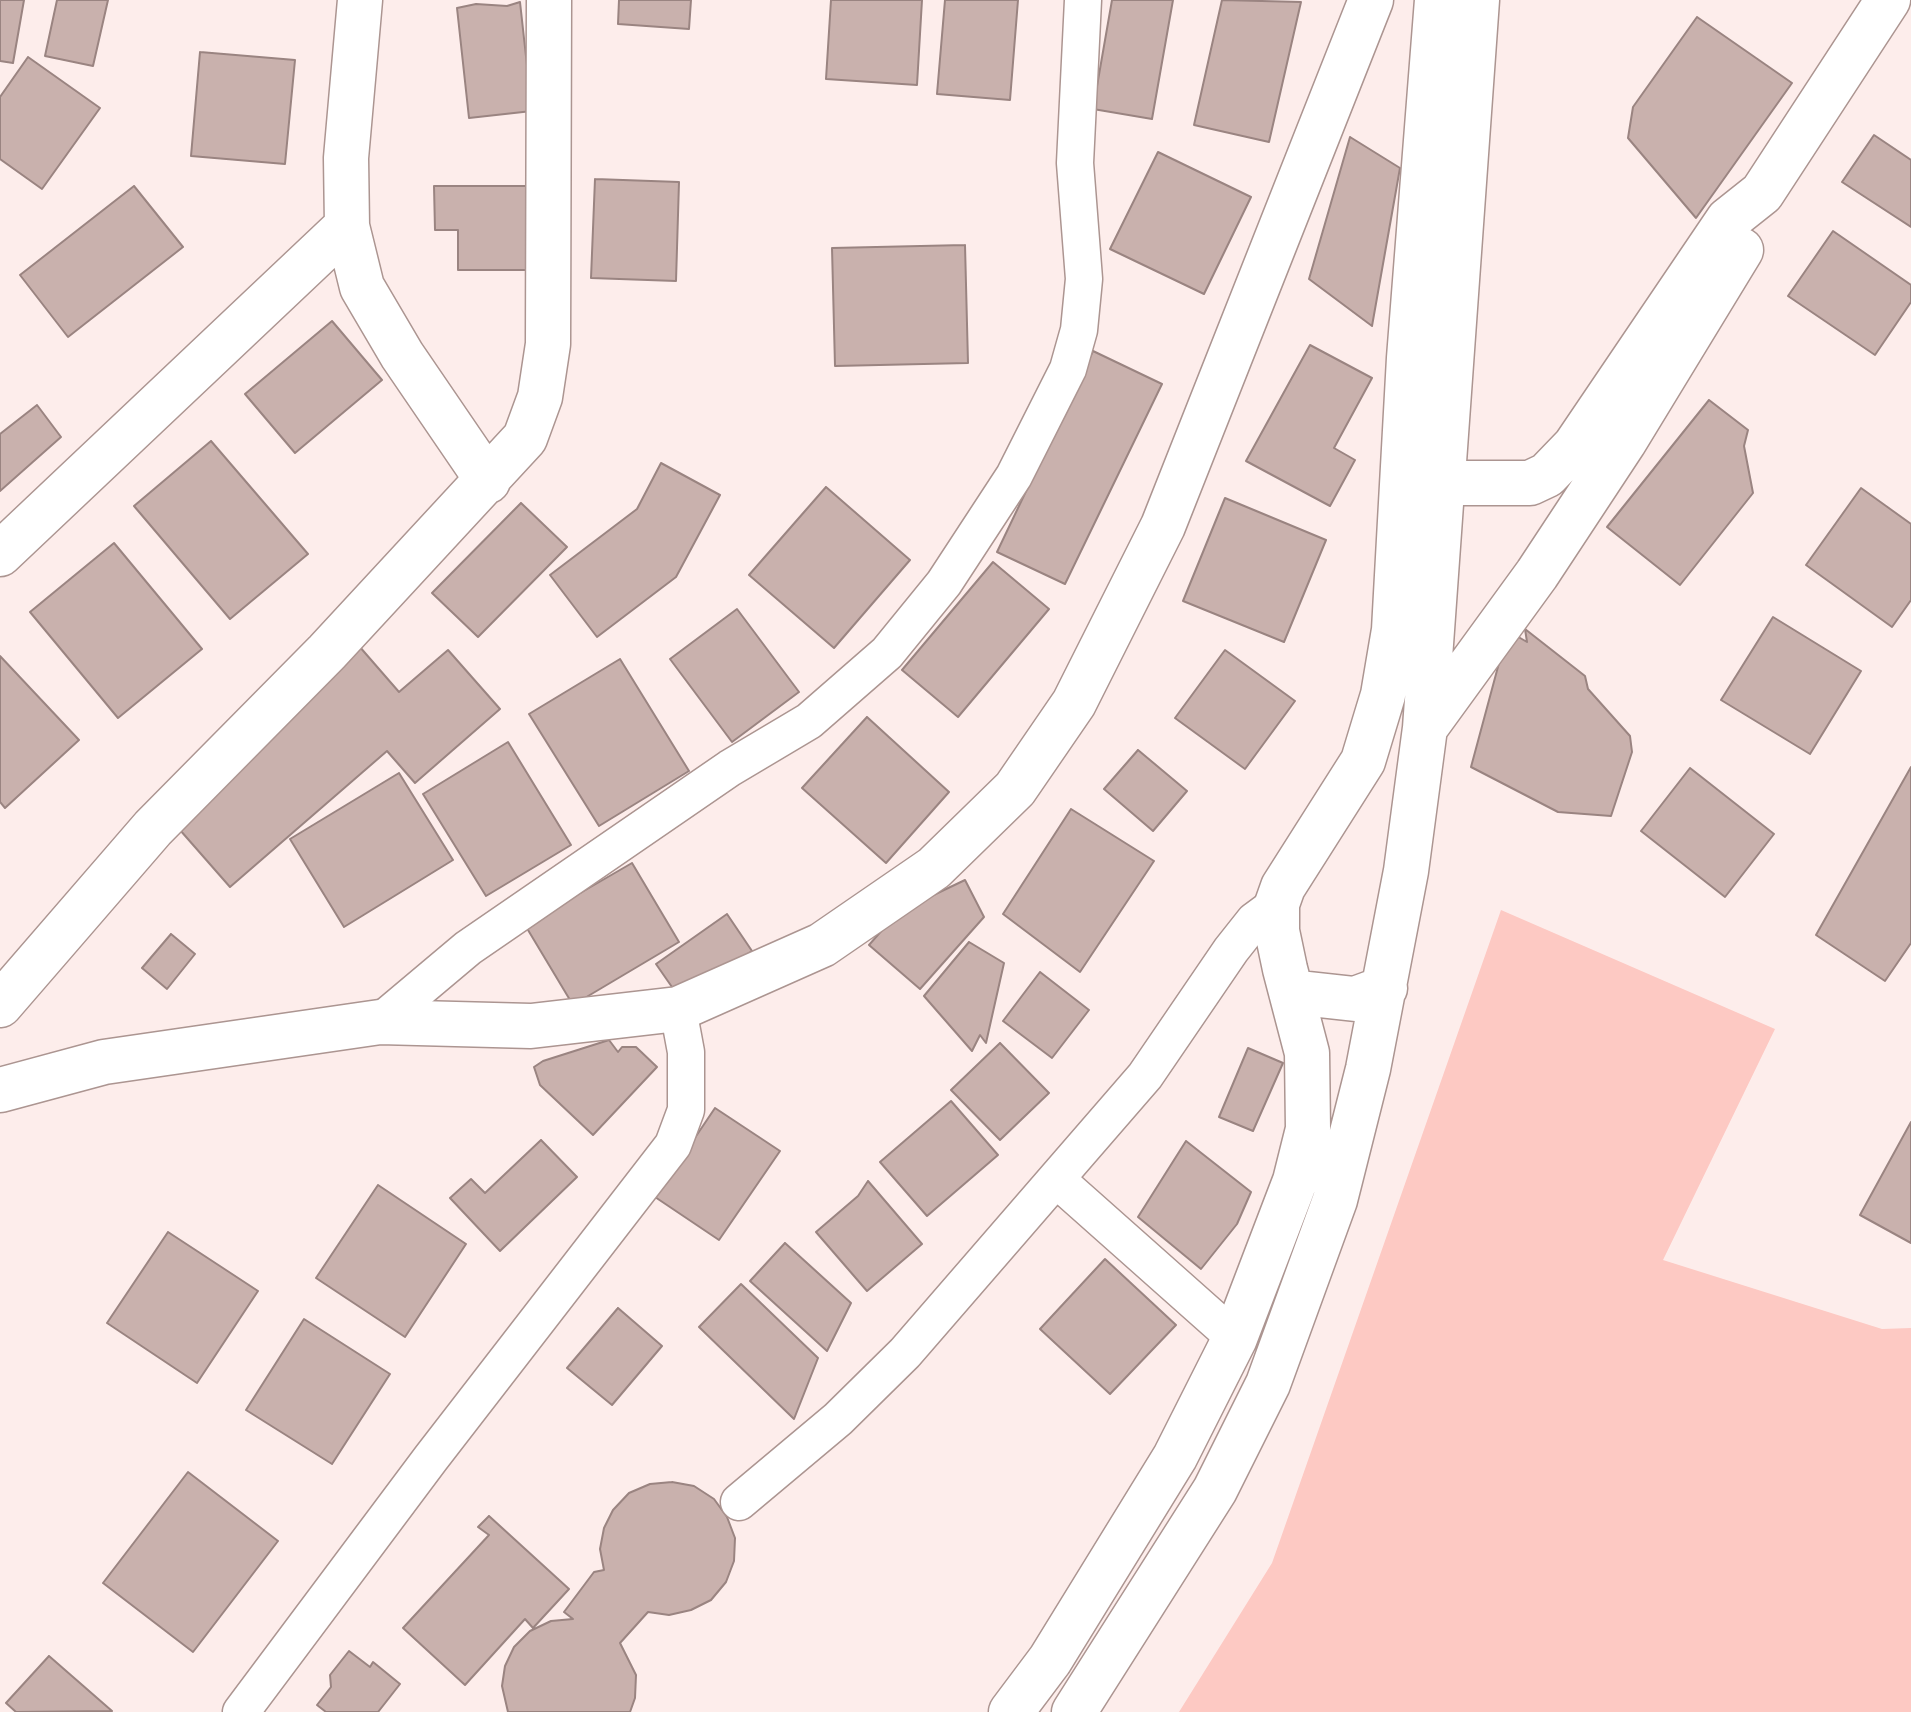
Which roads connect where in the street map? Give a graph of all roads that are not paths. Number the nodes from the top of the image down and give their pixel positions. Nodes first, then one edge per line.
1 (360, 0) edge
2 (549, 0) edge
3 (1083, 0) edge
4 (1371, 0) edge
5 (1437, 0) edge
6 (1477, 0) edge
7 (1888, 0) edge
8 (1762, 193) junction
9 (347, 226) junction
10 (488, 481) junction
11 (1445, 483) junction
12 (0, 554) edge
13 (1425, 728) junction
14 (1277, 904) junction
15 (1385, 988) junction
16 (1291, 992) junction
17 (0, 1005) edge
18 (678, 1009) junction
19 (380, 1022) junction
20 (0, 1090) edge
21 (1056, 1179) junction
22 (1235, 1338) junction
23 (739, 1502) dead end
24 (241, 1712) edge
25 (1011, 1712) edge
26 (1074, 1712) edge

1 - 9 street
2 - 10 street
3 - 19 street
4 - 18 street
5 - 14 street
6 - 11 street
7 - 8 street
8 - 11 street
8 - 13 street
9 - 10 street
9 - 12 street
10 - 17 street
11 - 13 street
13 - 15 street
14 - 16 street
14 - 21 street
15 - 16 street
15 - 26 street
16 - 22 street
18 - 19 street
18 - 24 street
19 - 20 street
21 - 22 street
21 - 23 street
22 - 25 street

